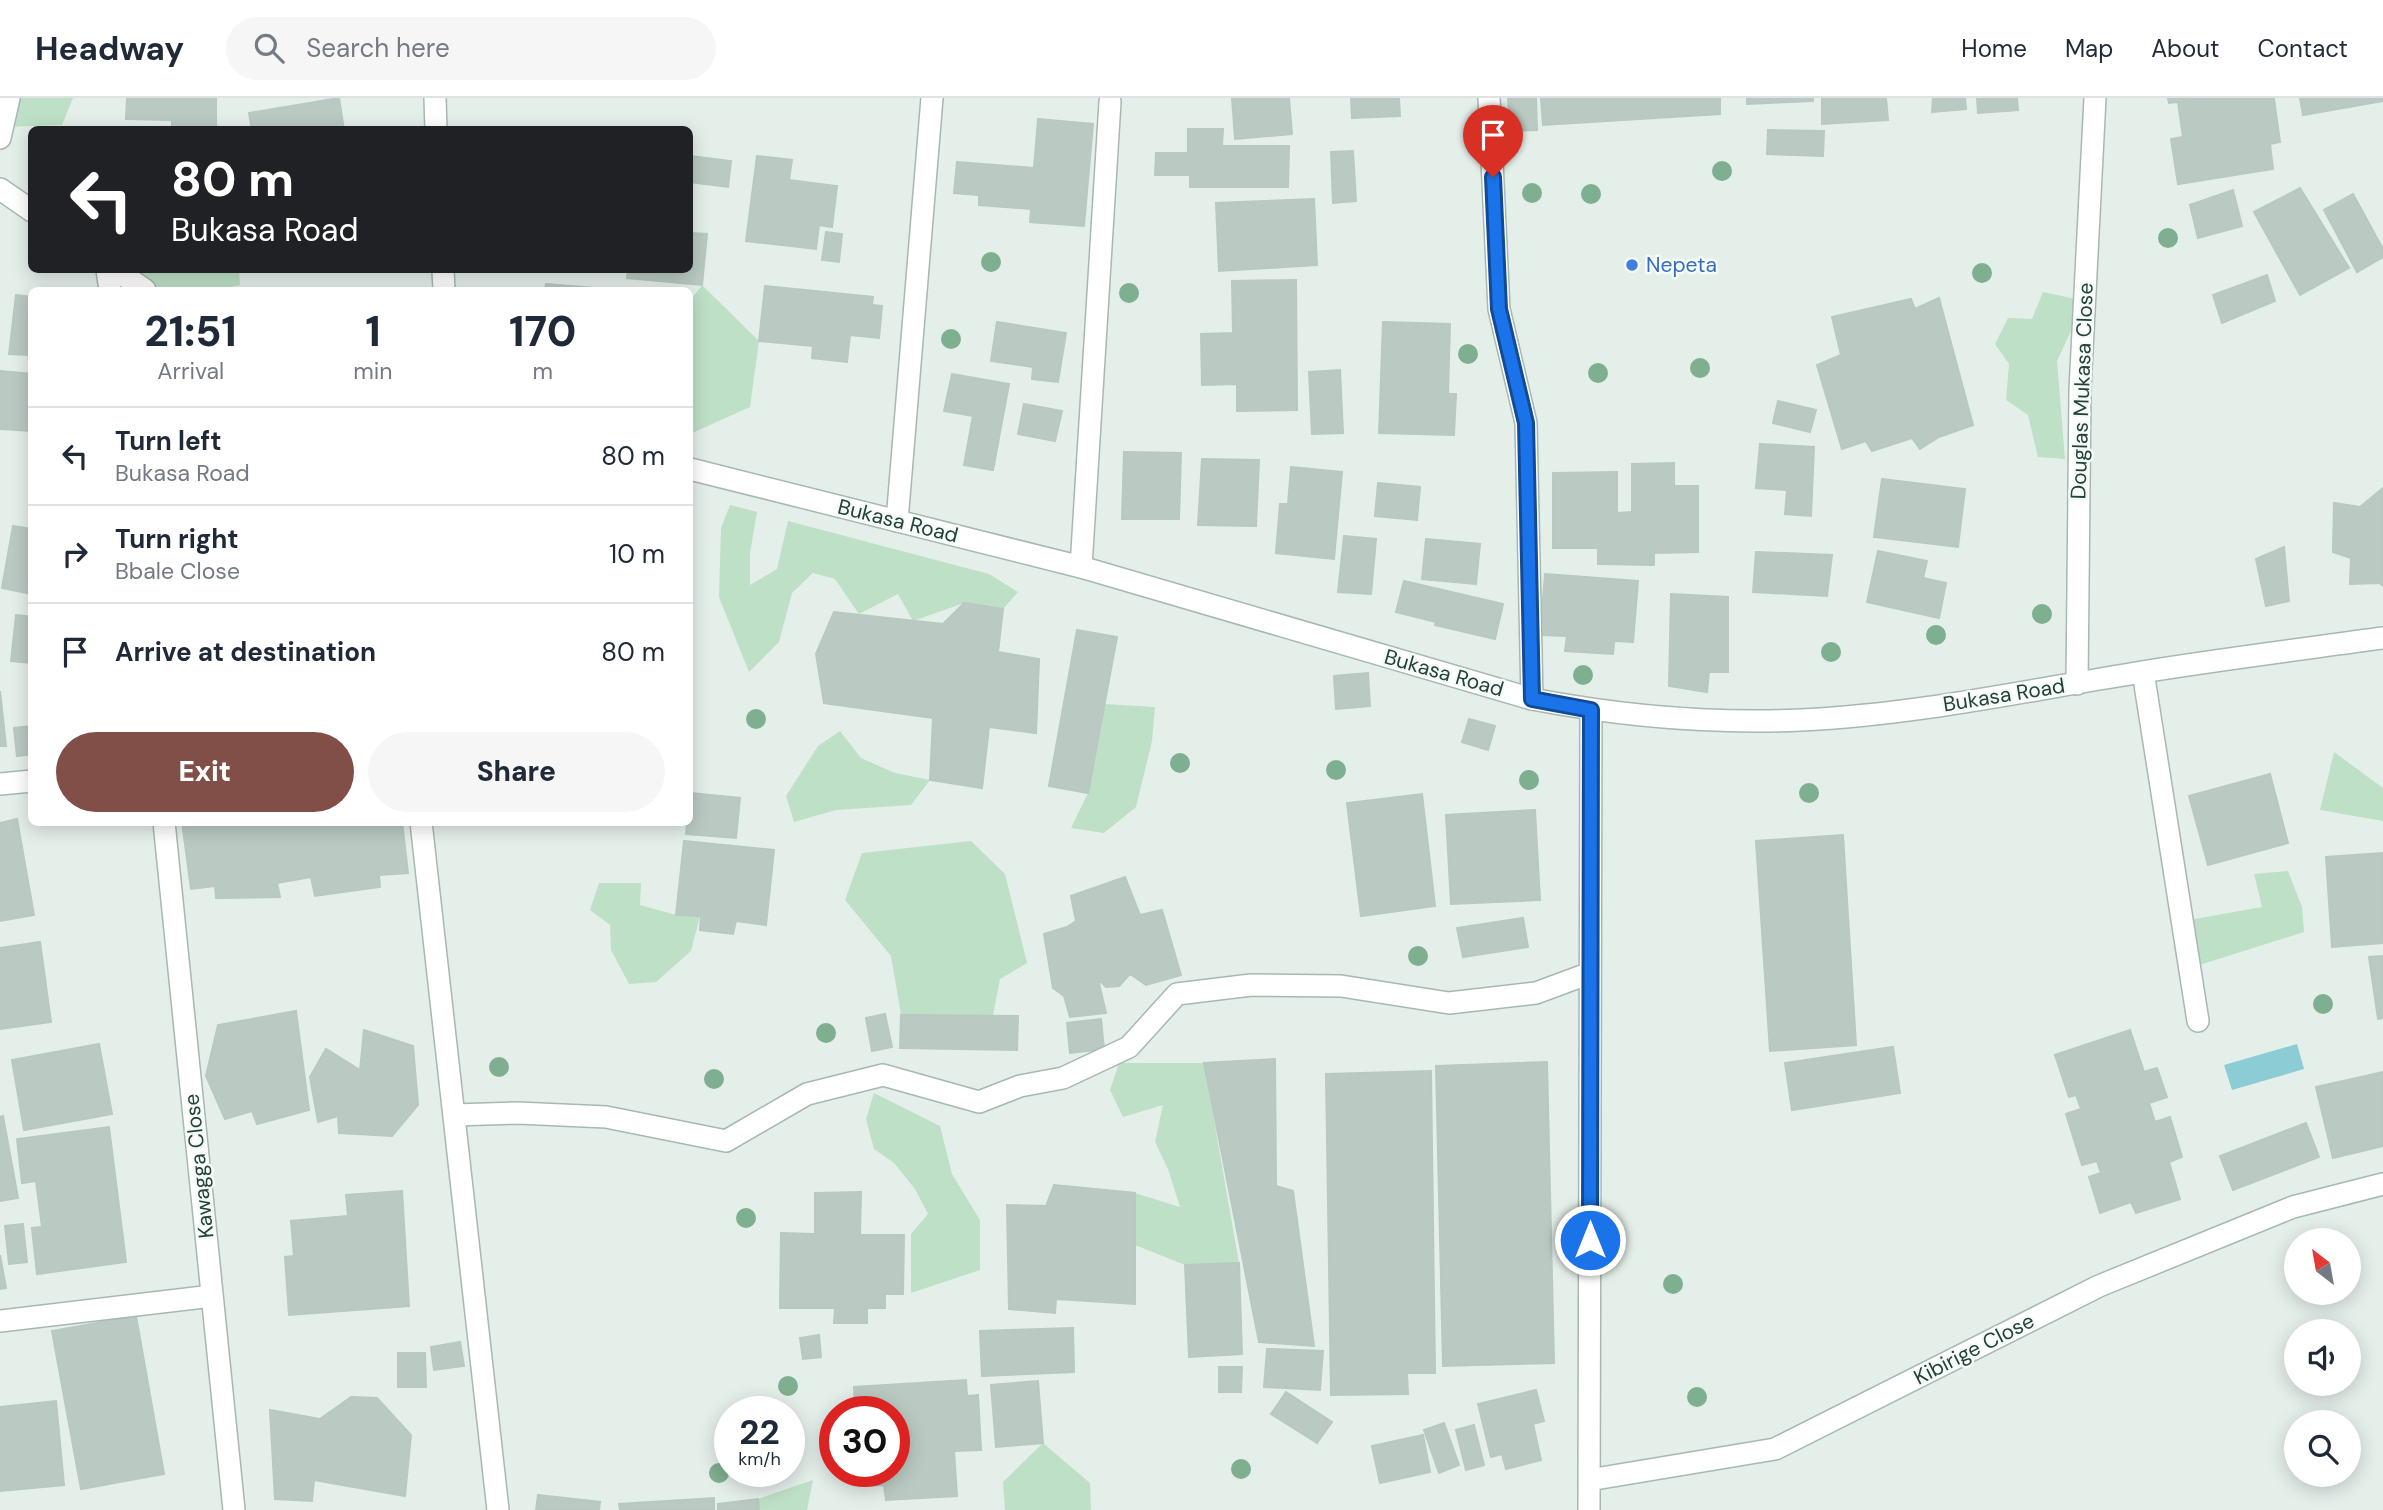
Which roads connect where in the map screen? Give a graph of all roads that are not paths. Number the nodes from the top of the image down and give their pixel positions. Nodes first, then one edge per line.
1 (9, 98) edge
2 (435, 98) edge
3 (932, 98) edge
4 (1489, 98) edge
5 (2095, 98) edge
6 (1110, 102) dead end
7 (436, 126) edge
8 (0, 138) edge
9 (0, 189) edge
10 (28, 208) edge
11 (120, 273) edge
12 (141, 287) edge
13 (693, 470) edge
14 (897, 521) junction
15 (1081, 566) junction
16 (2383, 638) edge
17 (2143, 672) junction
18 (2077, 684) junction
19 (1532, 699) junction
20 (1591, 710) junction
21 (28, 781) edge
22 (0, 784) edge
23 (164, 826) edge
24 (421, 826) edge
25 (1590, 973) junction
26 (2198, 1021) dead end
27 (454, 1115) junction
28 (2383, 1184) edge
29 (212, 1296) junction
30 (0, 1321) edge
31 (1589, 1480) junction
32 (234, 1510) edge
33 (498, 1510) edge
34 (1589, 1510) edge

1 - 8 street
2 - 7 street
3 - 14 street
4 - 19 street
5 - 18 street, Douglas Mukasa Close
6 - 15 street
9 - 10 street
11 - 12 street
13 - 14 street, Bukasa Road
14 - 15 street, Bukasa Road
15 - 19 street, Bukasa Road
16 - 17 street, Bukasa Road
17 - 18 street, Bukasa Road
17 - 26 street
18 - 20 street, Bukasa Road
19 - 20 street, Bukasa Road
20 - 25 street
21 - 22 street
23 - 29 street, Kawagga Close
24 - 27 street
25 - 27 street
25 - 31 street
27 - 33 street
28 - 31 street, Kibirige Close
29 - 30 street
29 - 32 street, Kawagga Close
31 - 34 street

